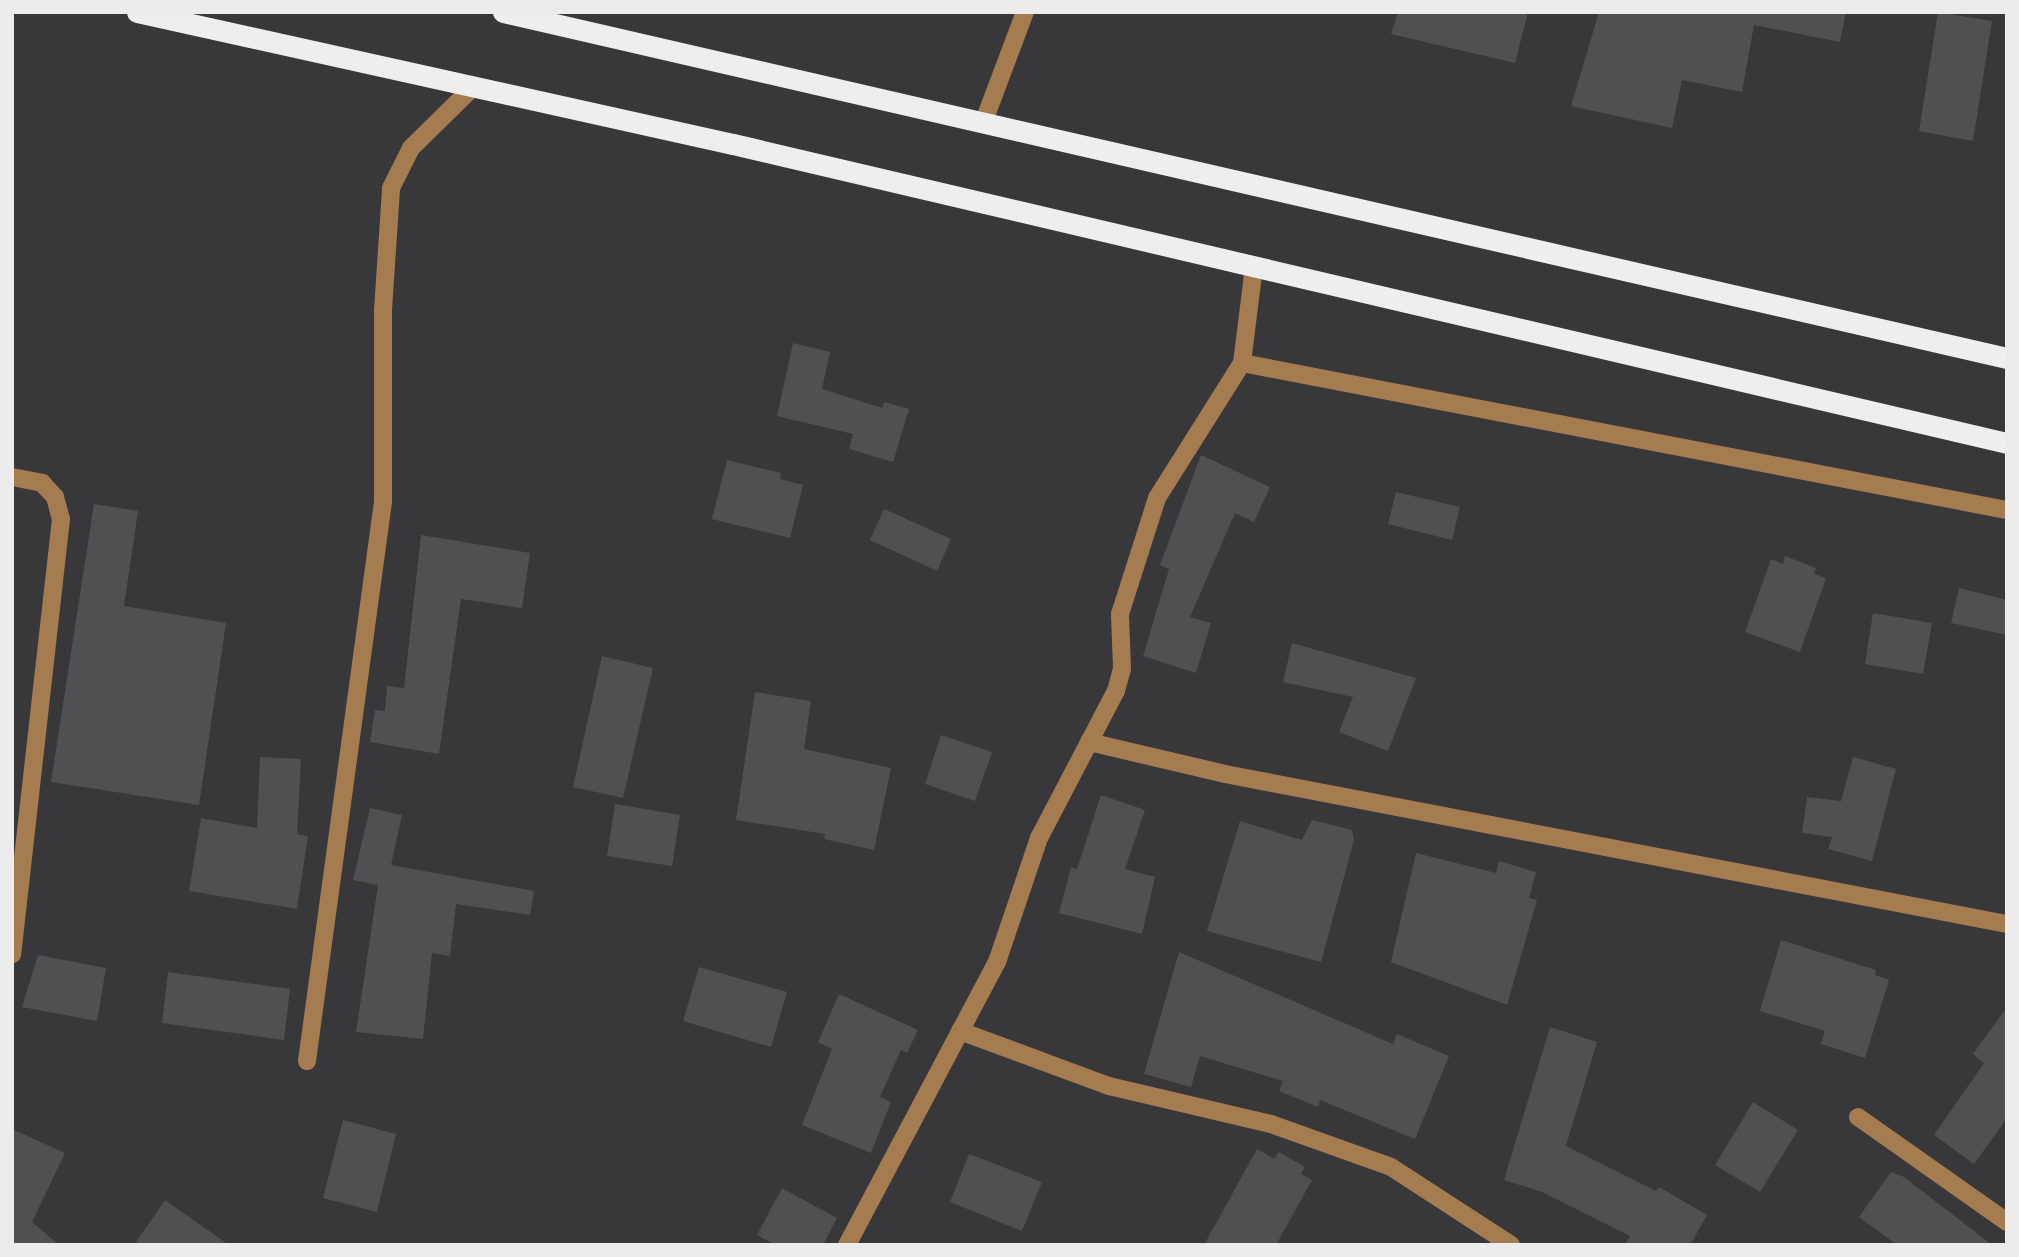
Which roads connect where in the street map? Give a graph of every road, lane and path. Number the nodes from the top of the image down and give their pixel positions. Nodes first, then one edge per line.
1 (137, 12) edge
2 (503, 12) edge
3 (1025, 12) edge
4 (472, 88) junction
5 (984, 121) junction
6 (1254, 267) junction
7 (2007, 358) edge
8 (1242, 363) junction
9 (2007, 443) edge
10 (12, 477) edge
11 (2007, 510) edge
12 (1089, 742) junction
13 (2007, 924) edge
14 (12, 954) edge
15 (960, 1031) junction
16 (307, 1061) dead end
17 (1858, 1117) dead end
18 (2007, 1222) edge
19 (848, 1245) edge
20 (1511, 1245) edge

1 - 4 highway
2 - 5 highway
3 - 5 street
4 - 6 highway
4 - 16 street
5 - 7 highway
6 - 8 street
6 - 9 highway
8 - 11 street
8 - 12 street
10 - 14 street
12 - 13 street
12 - 15 street
15 - 19 street
15 - 20 street
17 - 18 street

